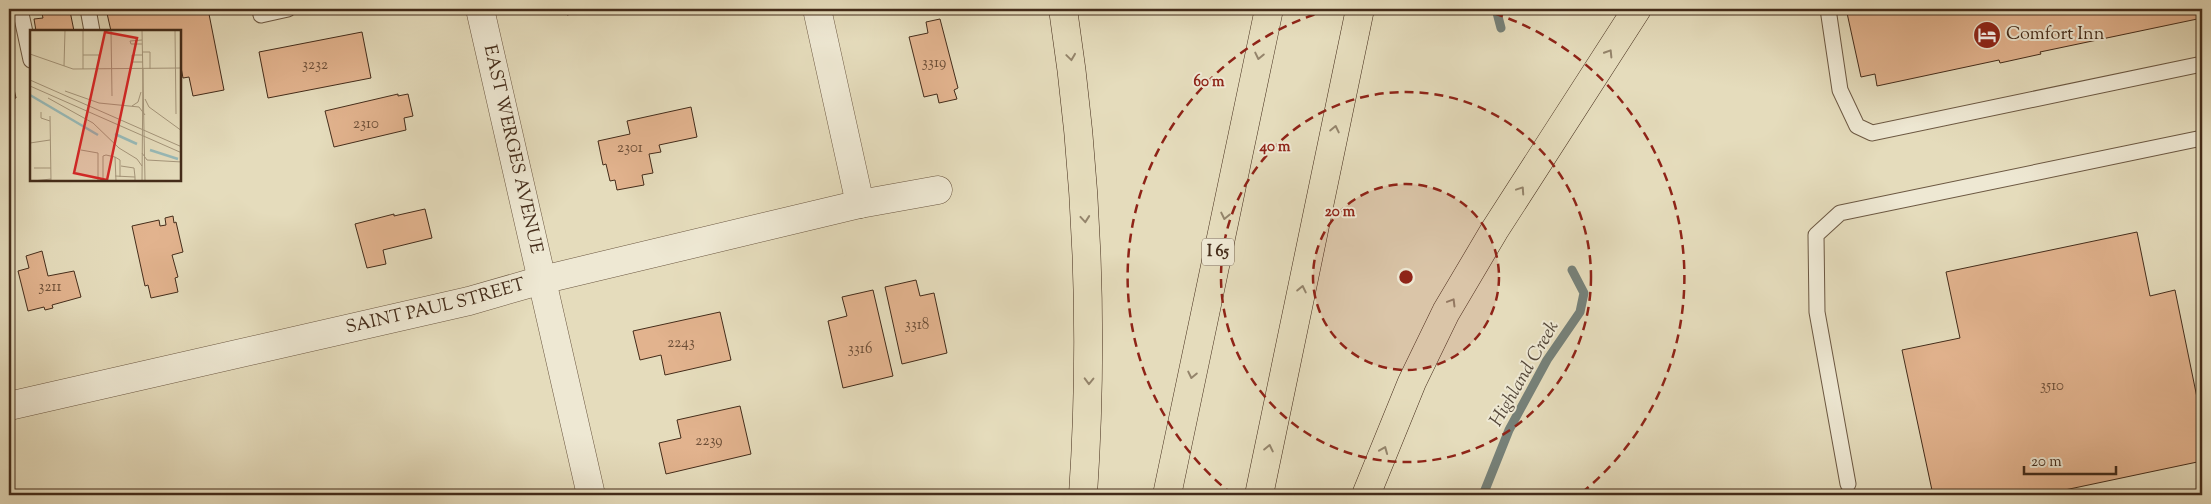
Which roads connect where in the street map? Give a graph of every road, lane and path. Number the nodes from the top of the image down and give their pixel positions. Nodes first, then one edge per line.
1 (20, 9) edge
2 (88, 9) edge
3 (260, 9) edge
4 (288, 9) edge
5 (480, 9) edge
6 (817, 9) edge
7 (1063, 9) edge
8 (1269, 9) edge
9 (1360, 9) edge
10 (1637, 9) edge
11 (1828, 9) edge
12 (92, 30) edge
13 (30, 55) edge
14 (2202, 64) edge
15 (2202, 138) edge
16 (938, 190) dead end
17 (860, 204) junction
18 (542, 280) junction
19 (9, 406) edge
20 (1848, 484) dead end
21 (591, 495) edge
22 (1083, 495) edge
23 (1167, 495) edge
24 (1259, 495) edge
25 (1366, 495) edge

1 - 13 lane
2 - 12 lane
3 - 4 lane
5 - 18 street, EAST WERGES AVENUE
6 - 17 street
7 -> 22 highway
8 -> 23 highway, I 65
24 -> 9 highway
25 -> 10 highway
11 - 14 lane
15 - 20 lane
16 - 17 street, SAINT PAUL STREET
17 - 18 street, SAINT PAUL STREET
18 - 19 street, SAINT PAUL STREET
18 - 21 street, EAST WERGES AVENUE

